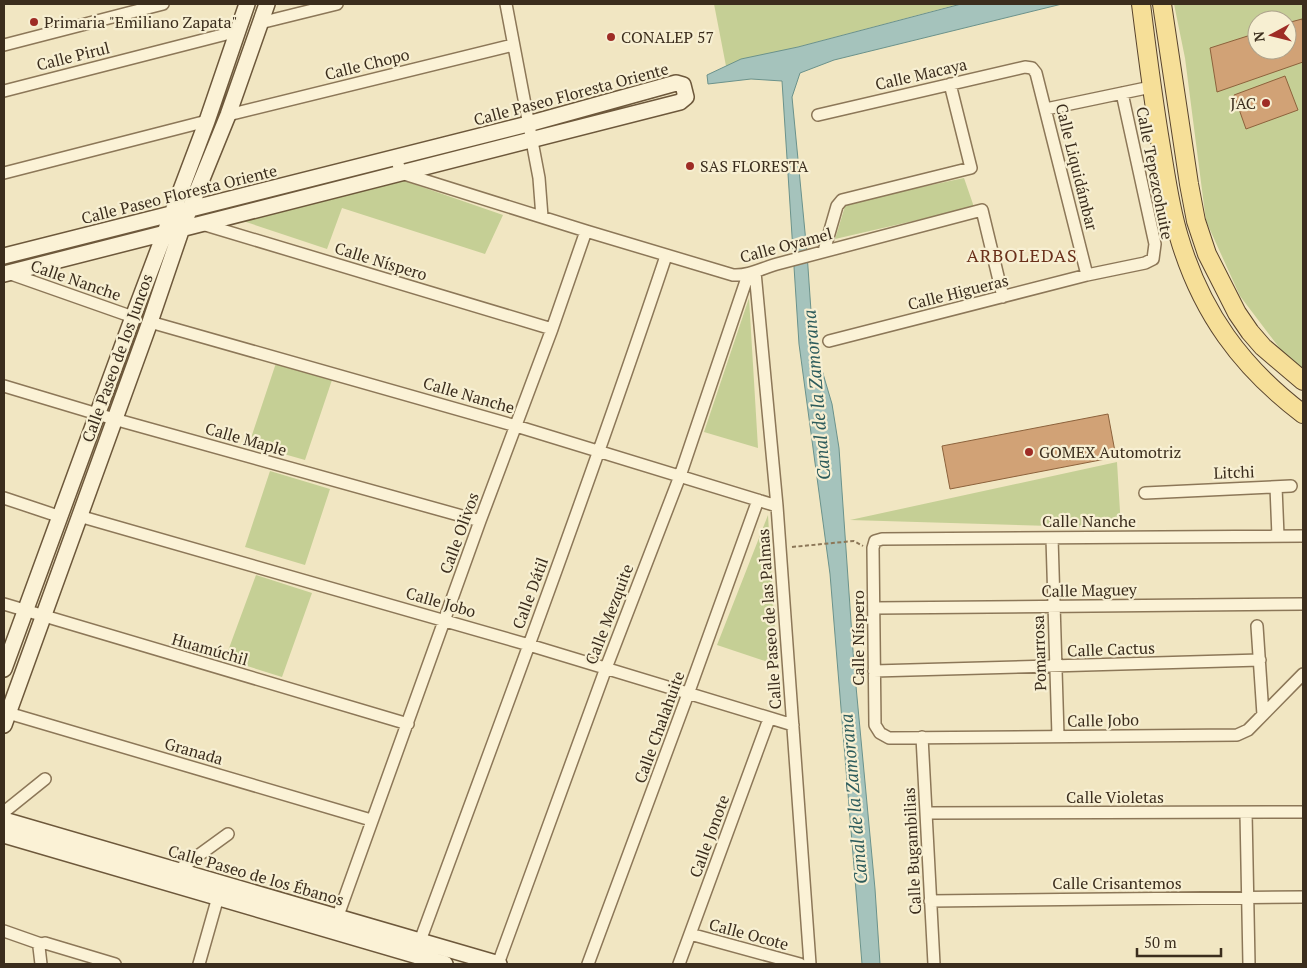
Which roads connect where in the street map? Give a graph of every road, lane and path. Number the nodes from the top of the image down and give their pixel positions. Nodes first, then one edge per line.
1 (163, 4) edge
2 (247, 4) edge
3 (267, 4) edge
4 (337, 4) edge
5 (506, 4) edge
6 (1141, 4) edge
7 (1162, 4) edge
8 (260, 22) junction
9 (238, 31) junction
10 (4, 45) edge
11 (513, 45) junction
12 (1032, 68) joint
13 (950, 84) junction
14 (1151, 87) junction
15 (4, 91) edge
16 (1122, 93) junction
17 (1046, 109) junction
18 (228, 115) junction
19 (818, 115) dead end
20 (207, 121) junction
21 (528, 124) junction
22 (532, 140) junction
23 (396, 158) junction
24 (4, 173) edge
25 (401, 173) junction
26 (190, 209) junction
27 (172, 214) junction
28 (542, 217) junction
29 (202, 224) junction
30 (182, 228) junction
31 (586, 231) junction
32 (165, 233) junction
33 (824, 251) junction
34 (4, 256) edge
35 (666, 256) junction
36 (1153, 258) joint
37 (6, 274) edge
38 (752, 274) junction
39 (1087, 275) junction
40 (1003, 297) junction
41 (133, 317) junction
42 (150, 322) junction
43 (552, 329) junction
44 (829, 341) dead end
45 (1303, 381) edge
46 (4, 386) edge
47 (98, 414) junction
48 (1303, 414) edge
49 (114, 419) junction
50 (516, 426) junction
51 (598, 451) junction
52 (680, 476) junction
53 (1291, 486) dead end
54 (1276, 487) junction
55 (1145, 493) dead end
56 (4, 498) edge
57 (758, 500) junction
58 (777, 506) junction
59 (79, 516) junction
60 (60, 517) junction
61 (480, 521) junction
62 (1278, 536) junction
63 (1303, 536) edge
64 (1052, 538) junction
65 (874, 545) junction
66 (780, 548) junction
67 (4, 604) edge
68 (1303, 604) edge
69 (1053, 607) junction
70 (875, 608) junction
71 (25, 610) junction
72 (42, 616) junction
73 (444, 620) junction
74 (1257, 626) dead end
75 (529, 645) junction
76 (1260, 660) junction
77 (1056, 667) junction
78 (606, 668) junction
79 (4, 669) edge
80 (874, 671) junction
81 (1303, 674) edge
82 (688, 694) junction
83 (1264, 715) junction
84 (6, 719) edge
85 (769, 719) junction
86 (408, 724) junction
87 (793, 725) junction
88 (880, 733) joint
89 (1058, 736) junction
90 (922, 737) junction
91 (45, 779) dead end
92 (4, 812) edge
93 (1246, 812) junction
94 (1303, 812) edge
95 (926, 813) junction
96 (4, 820) edge
97 (371, 820) junction
98 (228, 834) dead end
99 (4, 835) edge
100 (177, 870) junction
101 (153, 871) junction
102 (218, 897) junction
103 (1303, 897) edge
104 (1249, 898) junction
105 (930, 901) junction
106 (335, 924) junction
107 (4, 932) edge
108 (690, 934) junction
109 (420, 941) junction
110 (41, 944) junction
111 (41, 964) edge
112 (115, 964) edge
113 (199, 964) edge
114 (445, 964) edge
115 (499, 964) edge
116 (588, 964) edge
117 (679, 964) edge
118 (800, 964) edge
119 (810, 964) edge
120 (934, 964) edge
121 (1249, 964) edge

1 - 10 street
2 - 9 main road, Calle Paseo de los Juncos
3 - 8 main road, Calle Paseo de los Juncos
4 - 8 street
5 - 11 street
6 - 14 main road
7 - 45 main road
8 - 18 main road, Calle Paseo de los Juncos
9 - 15 street, Calle Pirul
9 - 20 main road, Calle Paseo de los Juncos
11 - 18 street, Calle Chopo
11 - 21 street
12 - 13 street, Calle Macaya
12 - 17 street, Calle Liquidámbar
13 - 19 street, Calle Macaya
13 - 33 street
14 - 16 street
14 - 48 main road
16 - 17 street
16 - 36 street, Calle Tepezcohuite
17 - 39 street, Calle Liquidámbar
18 - 26 main road, Calle Paseo de los Juncos
20 - 24 street
20 - 27 main road, Calle Paseo de los Juncos
21 - 22 street
21 - 22 main road, Calle Paseo Floresta Oriente
21 - 23 main road, Calle Paseo Floresta Oriente
22 - 25 main road, Calle Paseo Floresta Oriente
22 - 28 street
23 - 25 street
23 - 26 main road, Calle Paseo Floresta Oriente
25 - 28 street, Calle Oyamel
25 - 29 main road, Calle Paseo Floresta Oriente
26 - 27 main road, Calle Paseo Floresta Oriente
26 - 30 main road, Calle Paseo de los Juncos
27 - 32 main road, Calle Paseo de los Juncos
27 - 34 main road, Calle Paseo Floresta Oriente
28 - 31 street, Calle Oyamel
29 - 30 main road, Calle Paseo Floresta Oriente
29 - 43 street, Calle Níspero
30 - 32 main road, Calle Paseo Floresta Oriente
30 - 42 main road, Calle Paseo de los Juncos
31 - 35 street, Calle Oyamel
31 - 43 street, Calle Olivos
32 - 37 main road, Calle Paseo Floresta Oriente
32 - 41 main road, Calle Paseo de los Juncos
33 - 38 street, Calle Oyamel
33 - 40 street, Calle Oyamel
35 - 38 street, Calle Oyamel
35 - 51 street, Calle Dátil
36 - 39 street, Calle Higueras
37 - 41 street, Calle Nanche
38 - 52 street, Calle Mezquite
38 - 58 street, Calle Paseo de las Palmas
39 - 40 street, Calle Higueras
40 - 44 street, Calle Higueras
41 - 47 main road, Calle Paseo de los Juncos
42 - 49 main road, Calle Paseo de los Juncos
42 - 50 street, Calle Nanche
43 - 50 street, Calle Olivos
46 - 47 street, Calle Maple
47 - 49 street, Calle Maple
47 - 60 main road, Calle Paseo de los Juncos
49 - 59 main road, Calle Paseo de los Juncos
49 - 61 street, Calle Maple
50 - 51 street, Calle Nanche
50 - 61 street, Calle Olivos
51 - 52 street, Calle Nanche
51 - 75 street, Calle Dátil
52 - 57 street, Calle Nanche
52 - 78 street, Calle Mezquite
53 - 54 street
54 - 55 street, Litchi
54 - 62 street, Litchi
56 - 60 street
57 - 58 street, Calle Nanche
57 - 82 street, Calle Chalahuite
58 - 66 street, Calle Paseo de las Palmas
59 - 72 main road, Calle Paseo de los Juncos
59 - 73 street, Calle Jobo
60 - 71 main road, Calle Paseo de los Juncos
61 - 73 street, Calle Olivos
62 - 63 street, Calle Nanche
62 - 64 street, Calle Nanche
64 - 65 street, Calle Nanche
64 - 69 street, Pomarrosa
65 - 66 path
65 - 70 street, Calle Níspero
66 - 87 street, Calle Paseo de las Palmas
67 - 71 street, Huamúchil
68 - 69 street, Calle Maguey
69 - 70 street, Calle Maguey
69 - 77 street, Pomarrosa
70 - 80 street, Calle Níspero
71 - 72 street, Huamúchil
71 - 79 main road, Calle Paseo de los Juncos
72 - 84 main road, Calle Paseo de los Juncos
72 - 86 street, Huamúchil
73 - 75 street, Calle Jobo
73 - 86 street, Calle Olivos
74 - 76 street
75 - 78 street, Calle Jobo
75 - 109 street, Calle Dátil
76 - 77 street, Calle Cactus
76 - 83 street
77 - 80 street, Calle Cactus
77 - 89 street, Pomarrosa
78 - 82 street, Calle Jobo
78 - 115 street, Calle Mezquite
80 - 88 street, Calle Níspero
81 - 83 street, Calle Jobo
82 - 85 street, Calle Jobo
82 - 116 street, Calle Chalahuite
83 - 89 street, Calle Jobo
84 - 97 street, Granada
85 - 87 street, Calle Jobo
85 - 108 street, Calle Jonote
86 - 97 street, Calle Olivos
87 - 119 street, Calle Paseo de las Palmas
88 - 90 street, Calle Jobo
89 - 90 street, Calle Jobo
90 - 95 street, Calle Bugambilias
91 - 92 street
93 - 94 street, Calle Violetas
93 - 95 street, Calle Violetas
93 - 104 street
95 - 105 street, Calle Bugambilias
96 - 101 main road, Calle Paseo de los Ébanos
97 - 106 street, Calle Olivos
98 - 100 street
99 - 101 main road, Calle Paseo de los Ébanos
100 - 101 main road, Calle Paseo de los Ébanos
100 - 106 main road, Calle Paseo de los Ébanos
101 - 102 main road, Calle Paseo de los Ébanos
102 - 106 main road, Calle Paseo de los Ébanos
102 - 113 street
103 - 104 street, Calle Crisantemos
104 - 105 street, Calle Crisantemos
104 - 121 street
105 - 120 street, Calle Bugambilias
106 - 109 main road, Calle Paseo de los Ébanos
106 - 114 main road, Calle Paseo de los Ébanos
107 - 110 street
108 - 117 street, Calle Jonote
108 - 118 street, Calle Ocote
109 - 115 main road, Calle Paseo de los Ébanos
110 - 111 street
110 - 112 street

